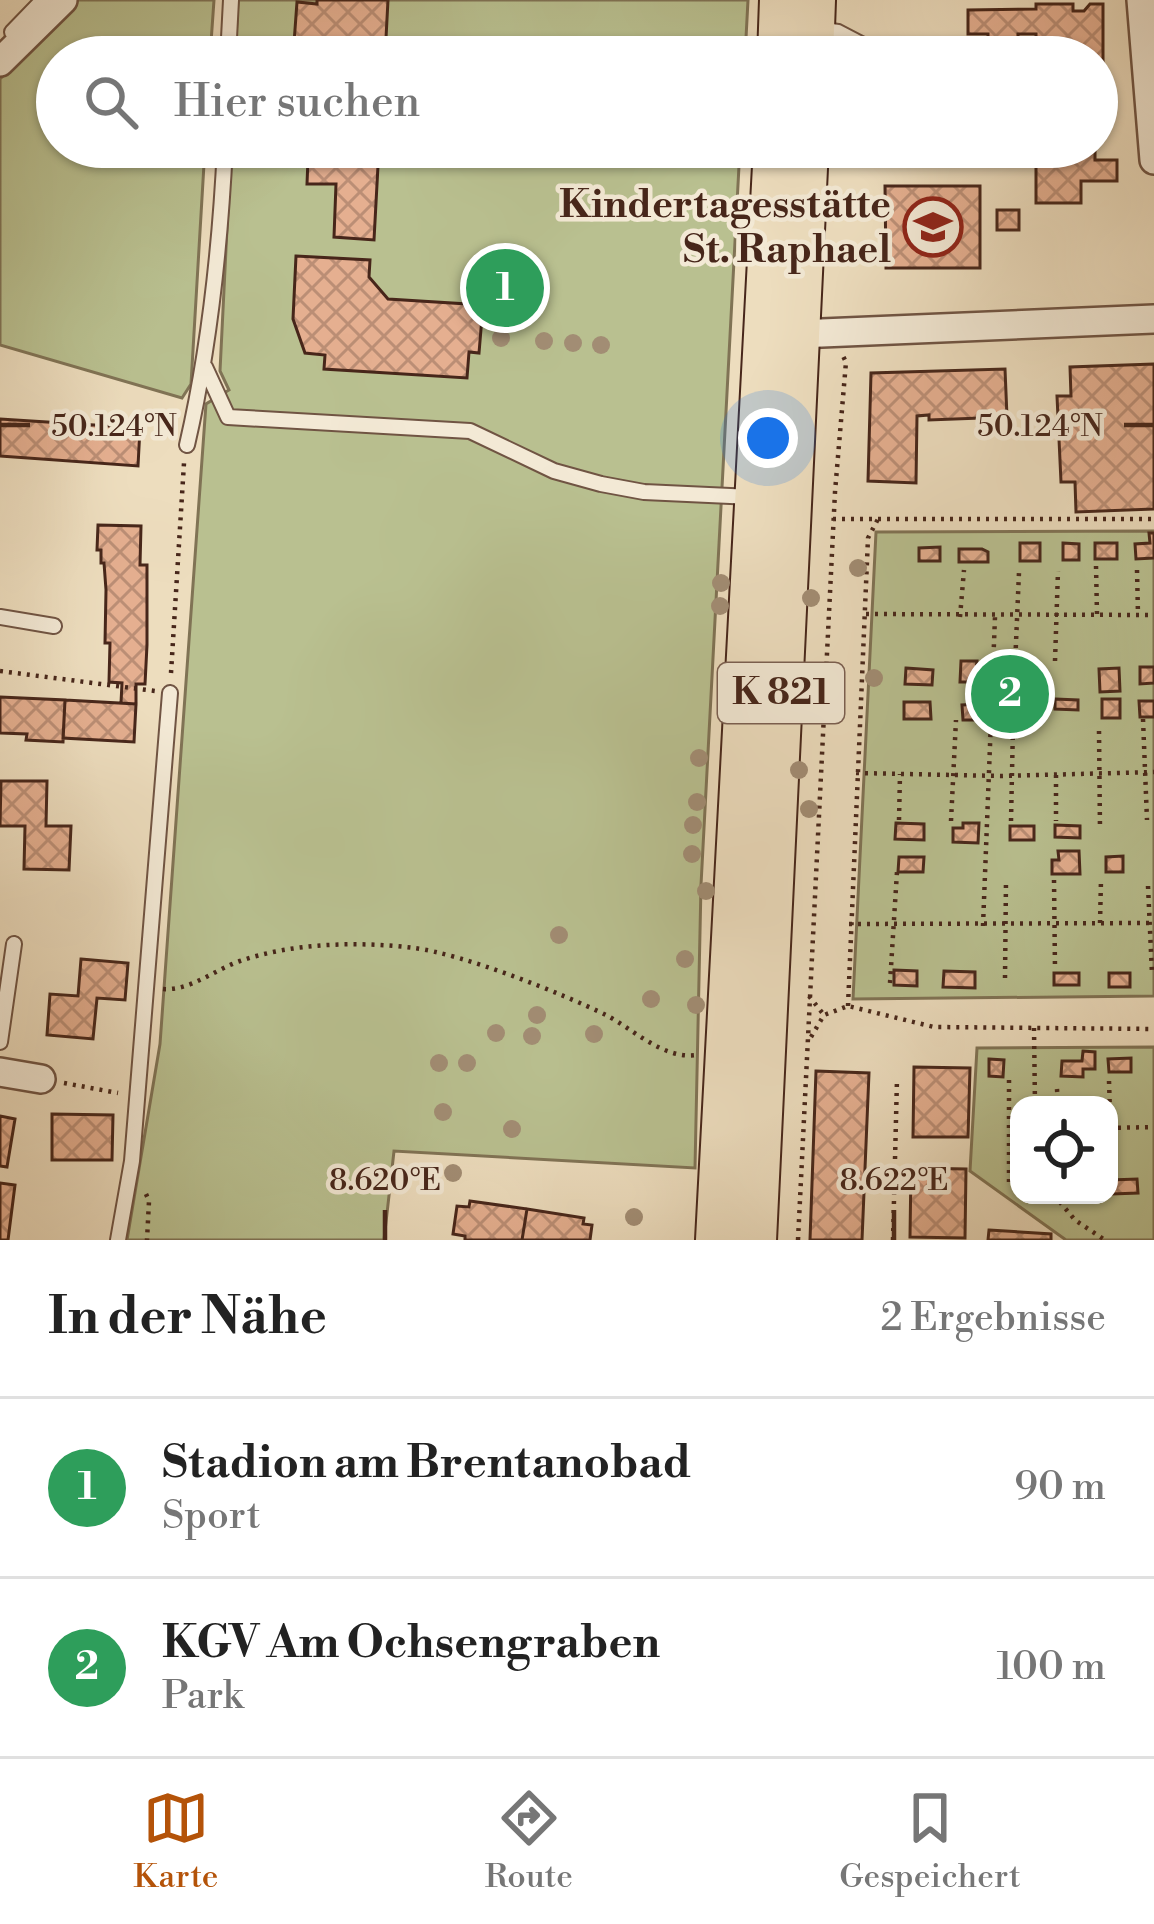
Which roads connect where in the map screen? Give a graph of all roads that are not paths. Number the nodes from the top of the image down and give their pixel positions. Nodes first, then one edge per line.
1 (43, 0) edge
2 (63, 0) edge
3 (231, 0) edge
4 (781, 0) edge
5 (1142, 0) edge
6 (813, 29) edge
7 (12, 32) dead end
8 (229, 36) edge
9 (780, 36) edge
10 (846, 36) edge
11 (0, 62) edge
12 (1154, 160) edge
13 (224, 168) edge
14 (774, 168) edge
15 (806, 168) edge
16 (1154, 320) edge
17 (798, 334) junction
18 (205, 367) junction
19 (188, 446) road end
20 (758, 497) junction
21 (0, 617) edge
22 (55, 626) dead end
23 (170, 693) road end
24 (14, 944) dead end
25 (0, 1042) edge
26 (0, 1072) edge
27 (41, 1079) road end
28 (118, 1240) edge
29 (717, 1240) edge
30 (755, 1240) edge

1 - 7 lane
2 - 11 street
3 - 8 lane
4 - 9 main road
5 - 12 street
6 - 10 lane
13 - 18 lane
14 - 20 main road, K 821
15 - 17 main road, K 821
16 - 17 street
17 - 30 main road, K 821
18 - 19 lane
18 - 20 lane
20 - 29 main road, K 821
21 - 22 lane
23 - 28 lane
24 - 25 lane
26 - 27 street

